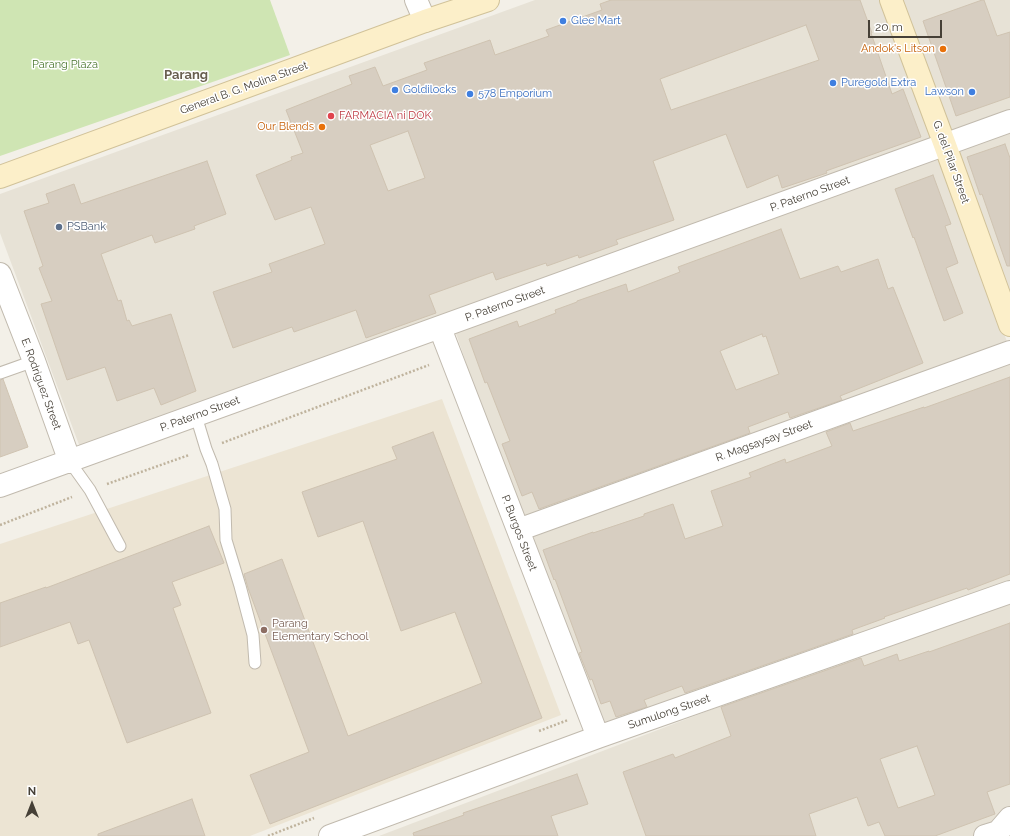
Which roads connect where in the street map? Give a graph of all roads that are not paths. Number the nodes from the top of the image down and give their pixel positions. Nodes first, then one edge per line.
1 (416, 0) edge
2 (488, 0) edge
3 (891, 0) edge
4 (425, 22) junction
5 (1010, 121) edge
6 (945, 145) junction
7 (0, 177) edge
8 (0, 274) edge
9 (1010, 325) edge
10 (440, 328) junction
11 (1010, 352) edge
12 (34, 361) junction
13 (0, 373) edge
14 (196, 416) junction
15 (70, 462) junction
16 (0, 486) edge
17 (518, 530) junction
18 (120, 546) dead end
19 (1010, 592) edge
20 (254, 663) dead end
21 (598, 737) junction
22 (1010, 818) edge
23 (366, 830) edge
24 (330, 836) edge
25 (985, 836) edge

1 - 4 street
2 - 4 street, General B. G. Molina Street
3 - 6 street, G. del Pilar Street
4 - 7 street, General B. G. Molina Street
5 - 6 street, P. Paterno Street
6 - 9 street, G. del Pilar Street
6 - 10 street, P. Paterno Street
8 - 12 street, E. Rodriguez Street
10 - 14 street, P. Paterno Street
10 - 17 street, P. Burgos Street
11 - 17 street, R. Magsaysay Street
12 - 13 lane
12 - 15 street, E. Rodriguez Street
14 - 15 street, P. Paterno Street
14 - 20 lane
15 - 16 street, P. Paterno Street
15 - 18 lane, E. Rodriguez Street
17 - 21 street, P. Burgos Street
19 - 21 street, Sumulong Street
21 - 23 street, Sumulong Street
22 - 25 street
23 - 24 street, Sumulong Street

